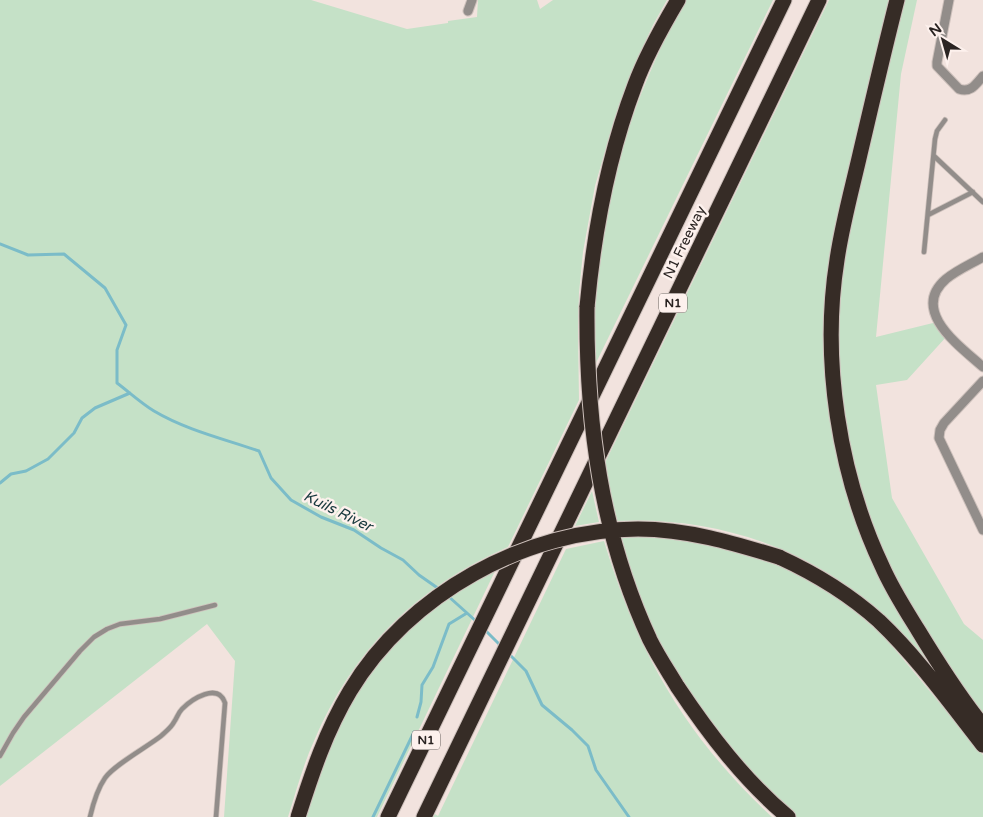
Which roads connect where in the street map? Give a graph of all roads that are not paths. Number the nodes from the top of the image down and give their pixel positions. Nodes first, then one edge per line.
1 (472, 0) edge
2 (678, 0) edge
3 (784, 0) edge
4 (819, 0) edge
5 (897, 0) edge
6 (949, 0) edge
7 (468, 11) dead end
8 (983, 76) edge
9 (945, 120) dead end
10 (934, 156) junction
11 (973, 192) junction
12 (983, 202) edge
13 (928, 214) junction
14 (924, 252) dead end
15 (983, 257) edge
16 (983, 367) edge
17 (983, 380) edge
18 (983, 530) edge
19 (214, 605) dead end
20 (983, 726) edge
21 (983, 745) edge
22 (0, 756) edge
23 (90, 817) edge
24 (216, 817) edge
25 (298, 817) edge
26 (388, 817) edge
27 (424, 817) edge
28 (788, 817) edge

1 - 7 street
2 - 28 highway, bridge
3 - 26 highway, N1 Freeway / N1
4 - 27 highway, N1 Freeway / N1
5 - 20 highway
6 - 8 street
9 - 10 lane
10 - 11 lane
10 - 13 lane
11 - 12 lane
11 - 13 lane
13 - 14 lane
15 - 16 street
17 - 18 street
19 - 22 lane
21 - 25 highway, bridge
23 - 24 lane

